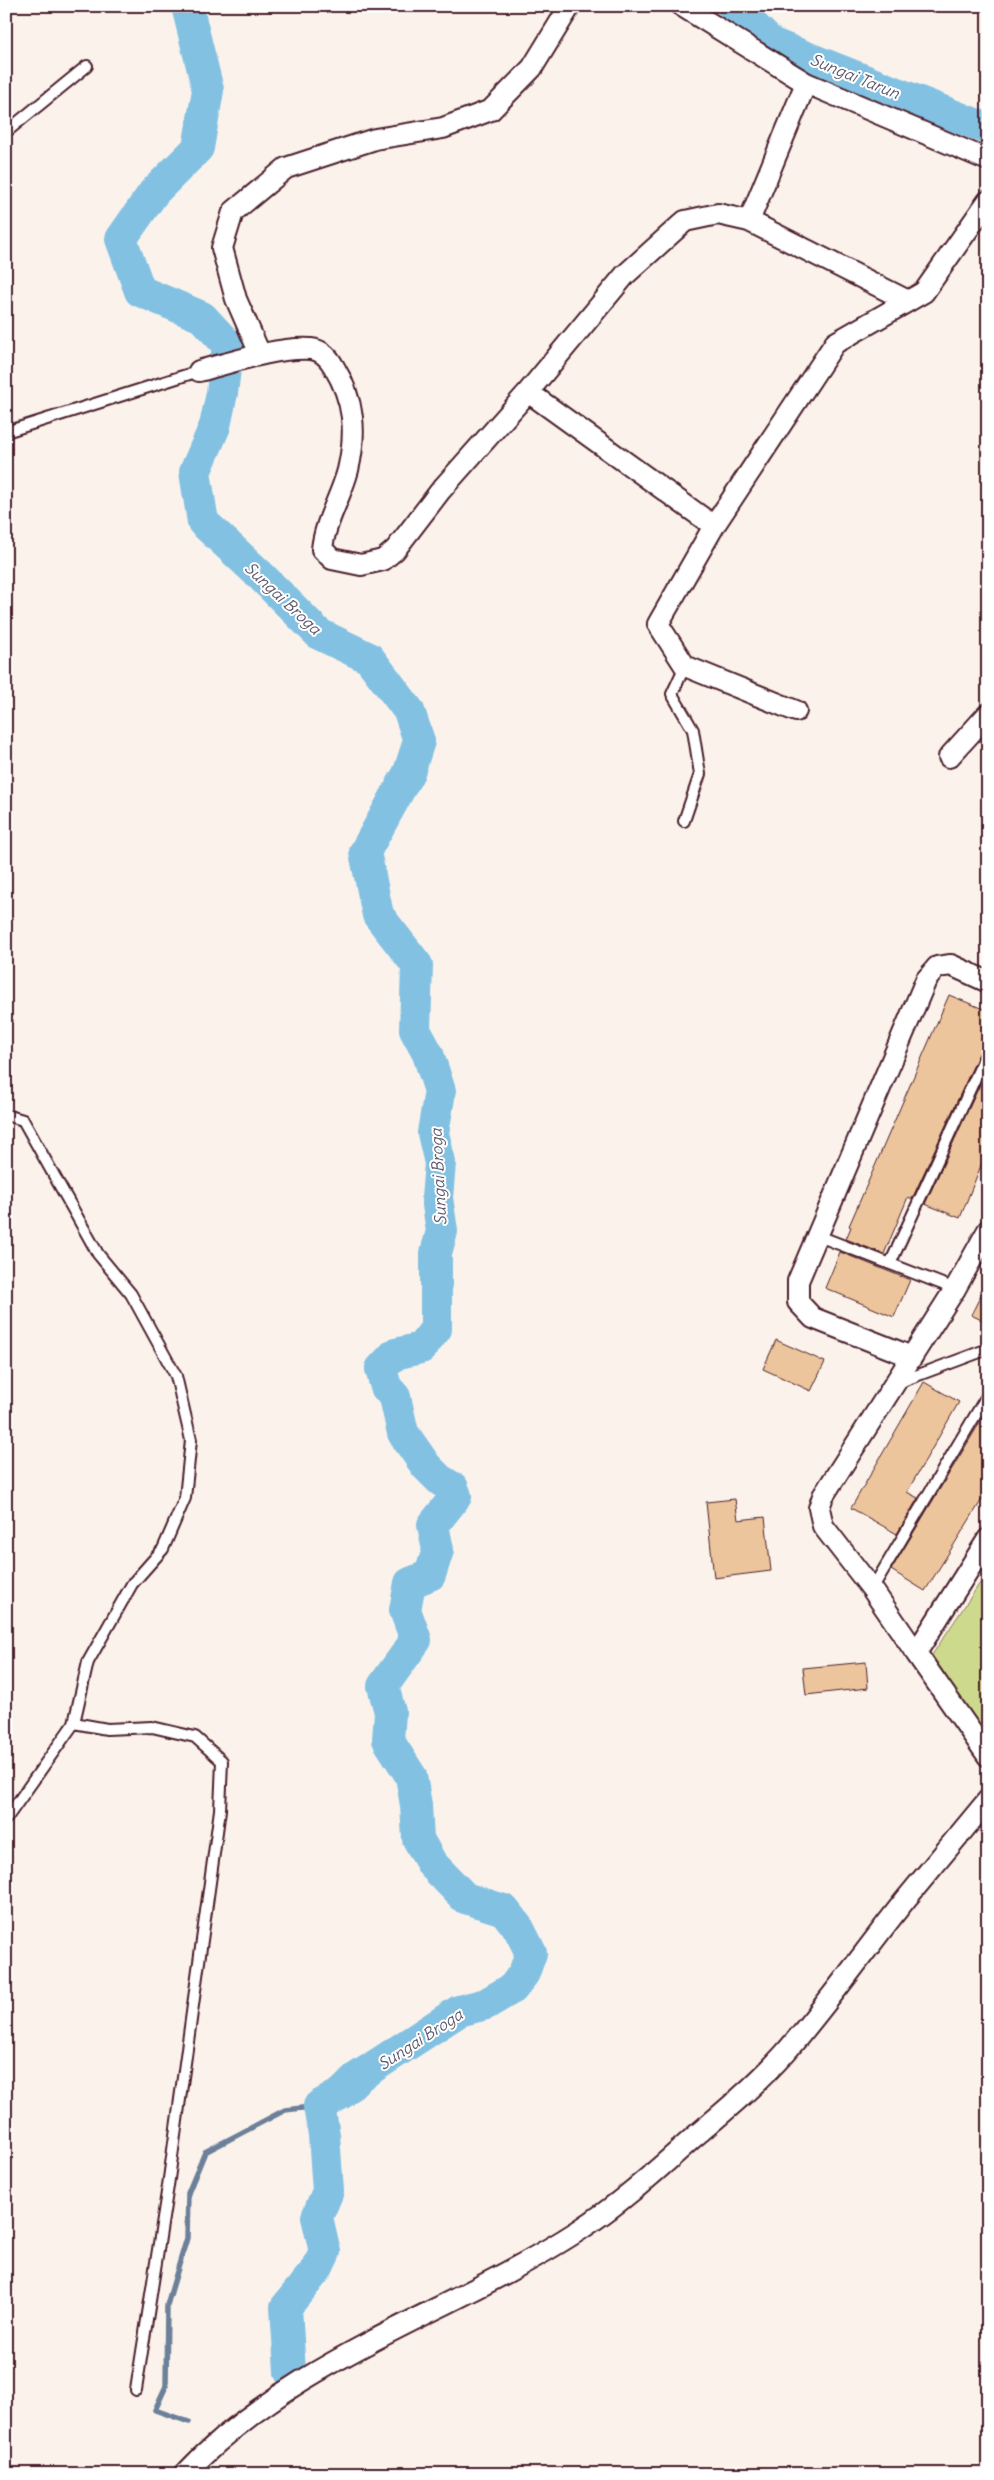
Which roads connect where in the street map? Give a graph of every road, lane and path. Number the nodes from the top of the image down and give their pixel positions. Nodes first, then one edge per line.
1 (570, 6) edge
2 (682, 6) edge
3 (87, 66) dead end
4 (806, 83) junction
5 (6, 132) edge
6 (988, 160) edge
7 (988, 201) edge
8 (748, 221) junction
9 (908, 301) junction
10 (253, 356) junction
11 (199, 371) joint
12 (528, 392) junction
13 (6, 432) edge
14 (714, 526) junction
15 (685, 666) junction
16 (796, 711) dead end
17 (988, 714) edge
18 (949, 757) dead end
19 (684, 821) dead end
20 (988, 982) edge
21 (988, 1050) edge
22 (6, 1115) edge
23 (988, 1230) edge
24 (815, 1235) junction
25 (890, 1264) junction
26 (955, 1289) junction
27 (988, 1349) edge
28 (912, 1357) junction
29 (896, 1383) junction
30 (988, 1394) edge
31 (988, 1539) edge
32 (872, 1589) junction
33 (916, 1653) junction
34 (74, 1723) junction
35 (988, 1756) edge
36 (988, 1800) edge
37 (6, 1819) edge
38 (136, 2390) dead end
39 (186, 2474) edge

1 - 10 street
2 - 4 street
3 - 5 lane
4 - 6 street
4 - 8 street
7 - 9 street
8 - 9 street
8 - 12 street
9 - 14 street
10 - 11 street
10 - 12 street
11 - 13 lane
12 - 14 street
14 - 15 street
15 - 16 street
15 - 19 lane
17 - 18 street
20 - 24 street
21 - 25 lane
22 - 34 lane
23 - 26 street
24 - 25 lane
24 - 28 street
25 - 26 lane
26 - 28 street
27 - 29 lane
28 - 29 street
29 - 32 street
30 - 32 lane
31 - 33 street
32 - 33 street
33 - 35 street
34 - 37 lane
34 - 38 lane
36 - 39 street

